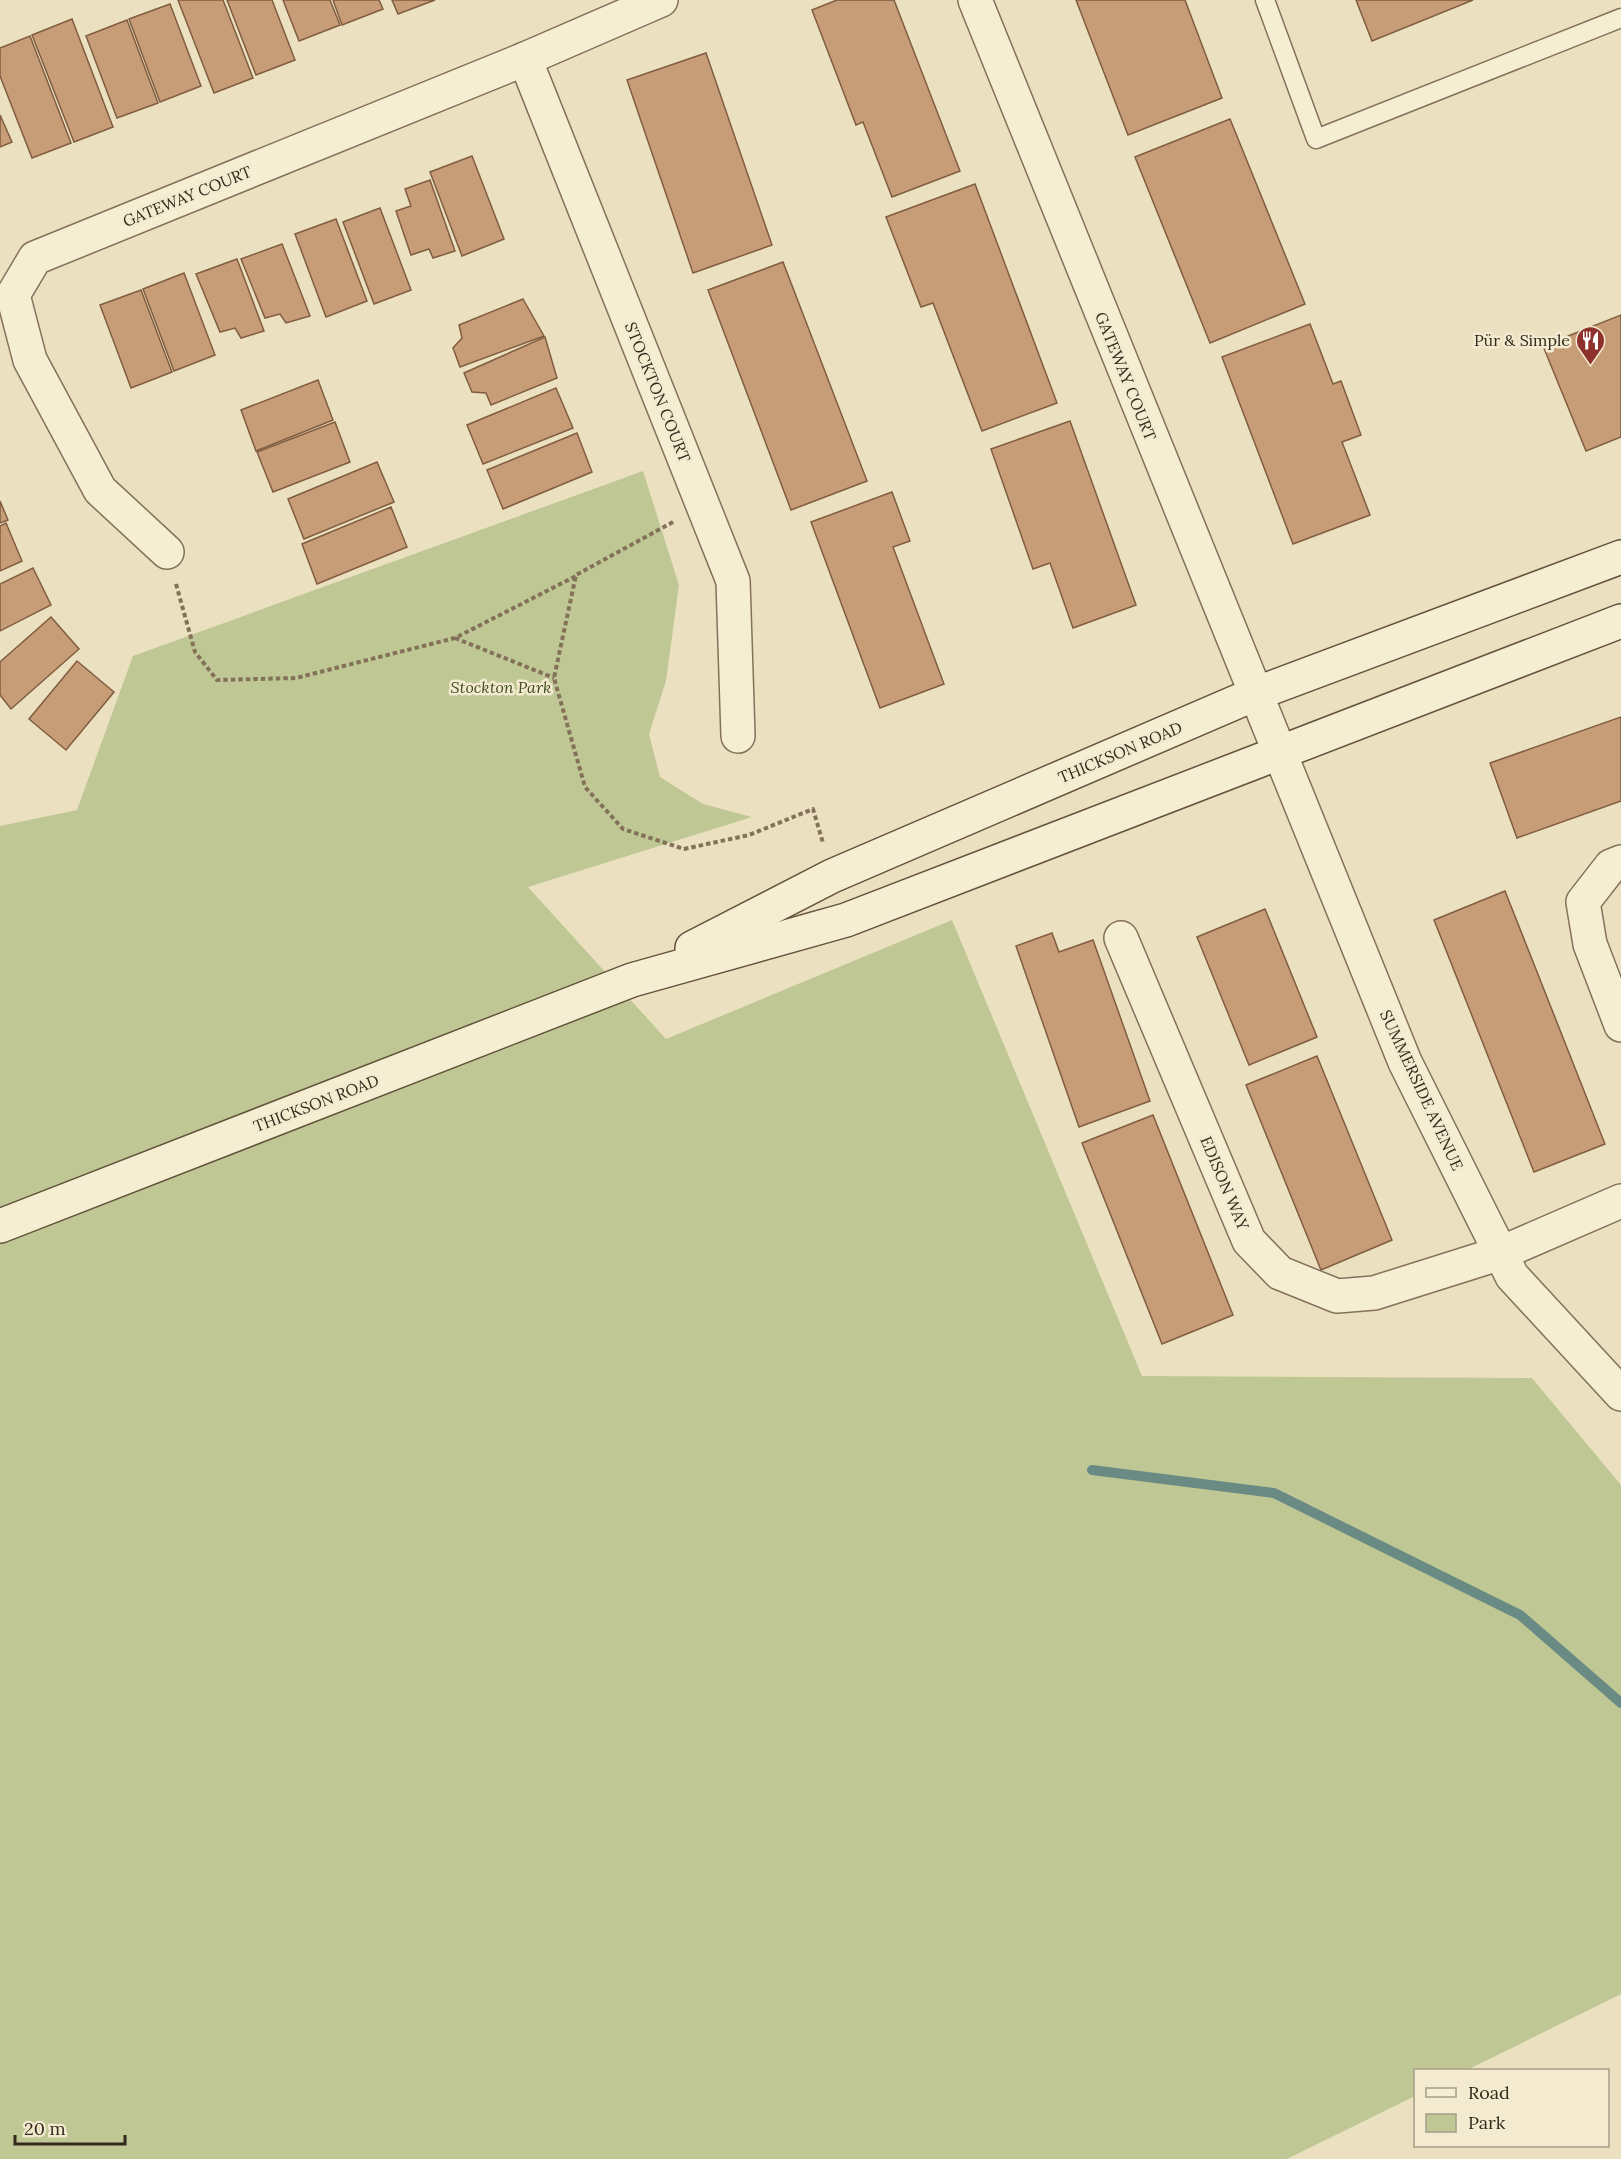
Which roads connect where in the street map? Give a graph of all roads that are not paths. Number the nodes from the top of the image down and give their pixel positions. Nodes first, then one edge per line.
1 (661, 0) edge
2 (975, 0) edge
3 (1264, 0) edge
4 (1621, 18) edge
5 (525, 59) junction
6 (167, 552) road end
7 (1621, 557) edge
8 (1621, 621) edge
9 (1255, 694) junction
10 (738, 736) dead end
11 (1278, 752) junction
12 (1621, 862) edge
13 (1121, 938) dead end
14 (632, 980) junction
15 (1621, 1025) edge
16 (1621, 1201) edge
17 (0, 1226) edge
18 (1501, 1253) junction
19 (1621, 1395) edge

1 - 5 street, GATEWAY COURT
2 - 9 street, GATEWAY COURT
3 - 4 lane
5 - 6 street, GATEWAY COURT
5 - 10 street, STOCKTON COURT
7 - 9 street, THICKSON ROAD
8 - 11 street, THICKSON ROAD
9 - 11 street, GATEWAY COURT
9 - 14 street, THICKSON ROAD
11 - 14 street, THICKSON ROAD
11 - 18 street, SUMMERSIDE AVENUE
12 - 15 street
13 - 18 street, EDISON WAY
14 - 17 street, THICKSON ROAD
16 - 18 street, EDISON WAY
18 - 19 street, SUMMERSIDE AVENUE

